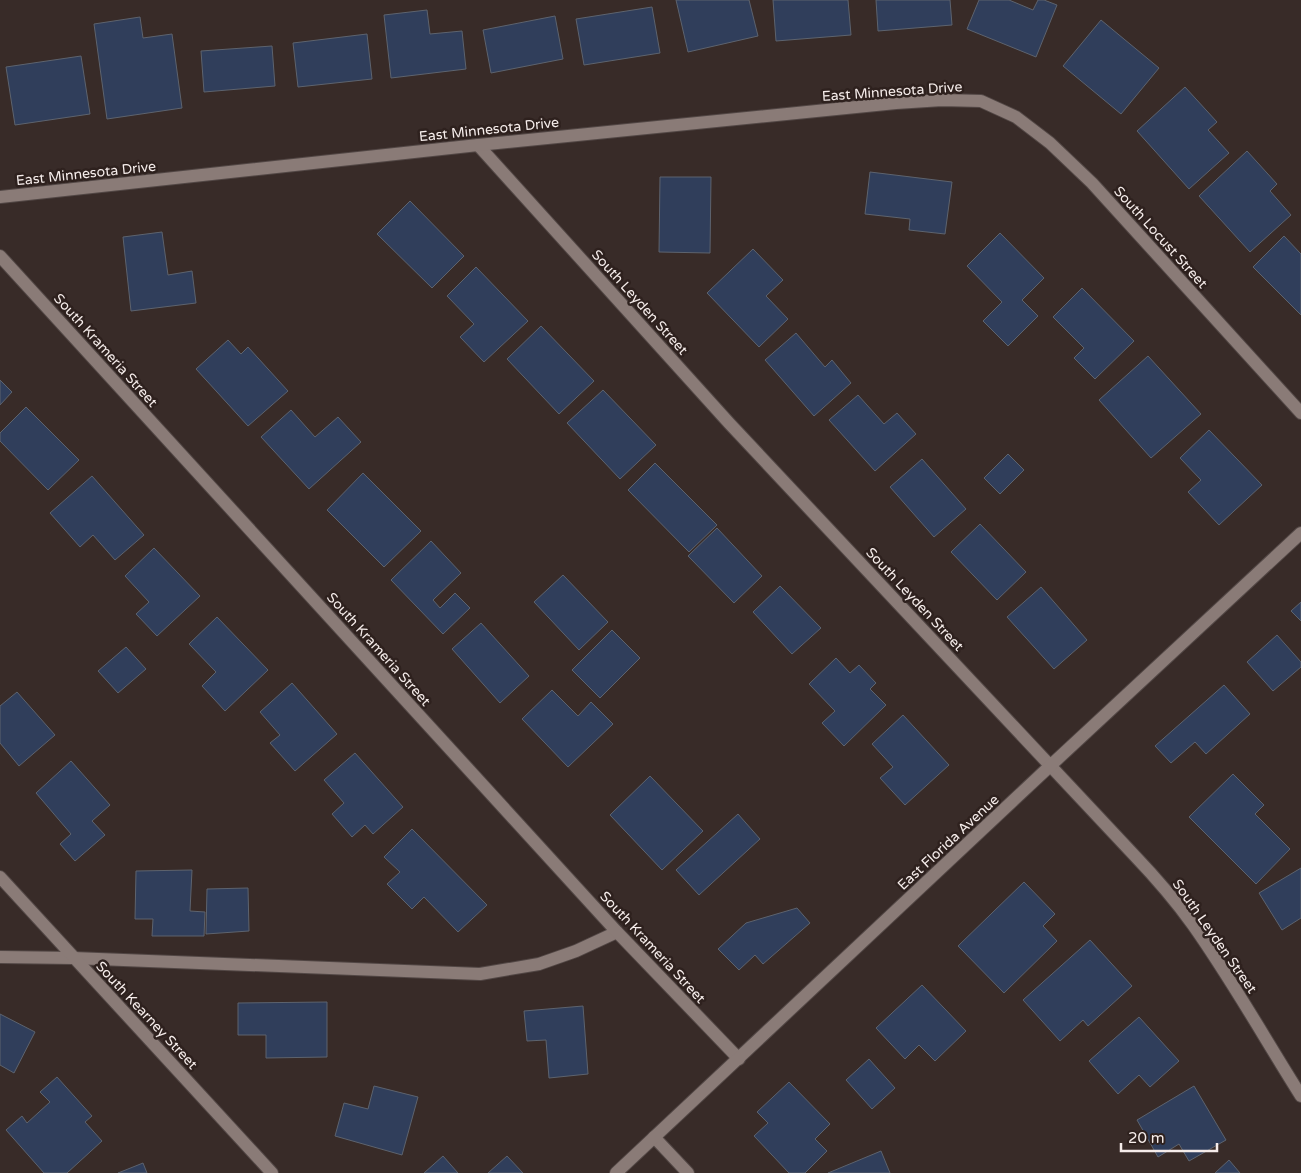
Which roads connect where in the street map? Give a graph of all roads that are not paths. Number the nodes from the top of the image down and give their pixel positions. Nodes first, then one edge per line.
1 (981, 101) joint
2 (478, 145) junction
3 (0, 197) edge
4 (0, 256) edge
5 (1301, 413) edge
6 (1301, 533) edge
7 (1050, 766) junction
8 (0, 877) edge
9 (617, 932) junction
10 (0, 957) edge
11 (74, 958) junction
12 (738, 1059) junction
13 (1301, 1096) edge
14 (654, 1137) junction
15 (272, 1173) edge
16 (616, 1173) edge
17 (688, 1173) edge

1 - 2 street, East Minnesota Drive
1 - 5 street, South Locust Street
2 - 3 street, East Minnesota Drive
2 - 7 street, South Leyden Street
4 - 9 street, South Krameria Street
6 - 7 street, East Florida Avenue
7 - 12 street, East Florida Avenue
7 - 13 street, South Leyden Street
8 - 11 street, South Kearney Street
9 - 11 street
9 - 12 street, South Krameria Street
10 - 11 street
11 - 15 street, South Kearney Street
12 - 14 street, East Florida Avenue
14 - 16 street, East Florida Avenue
14 - 17 street

